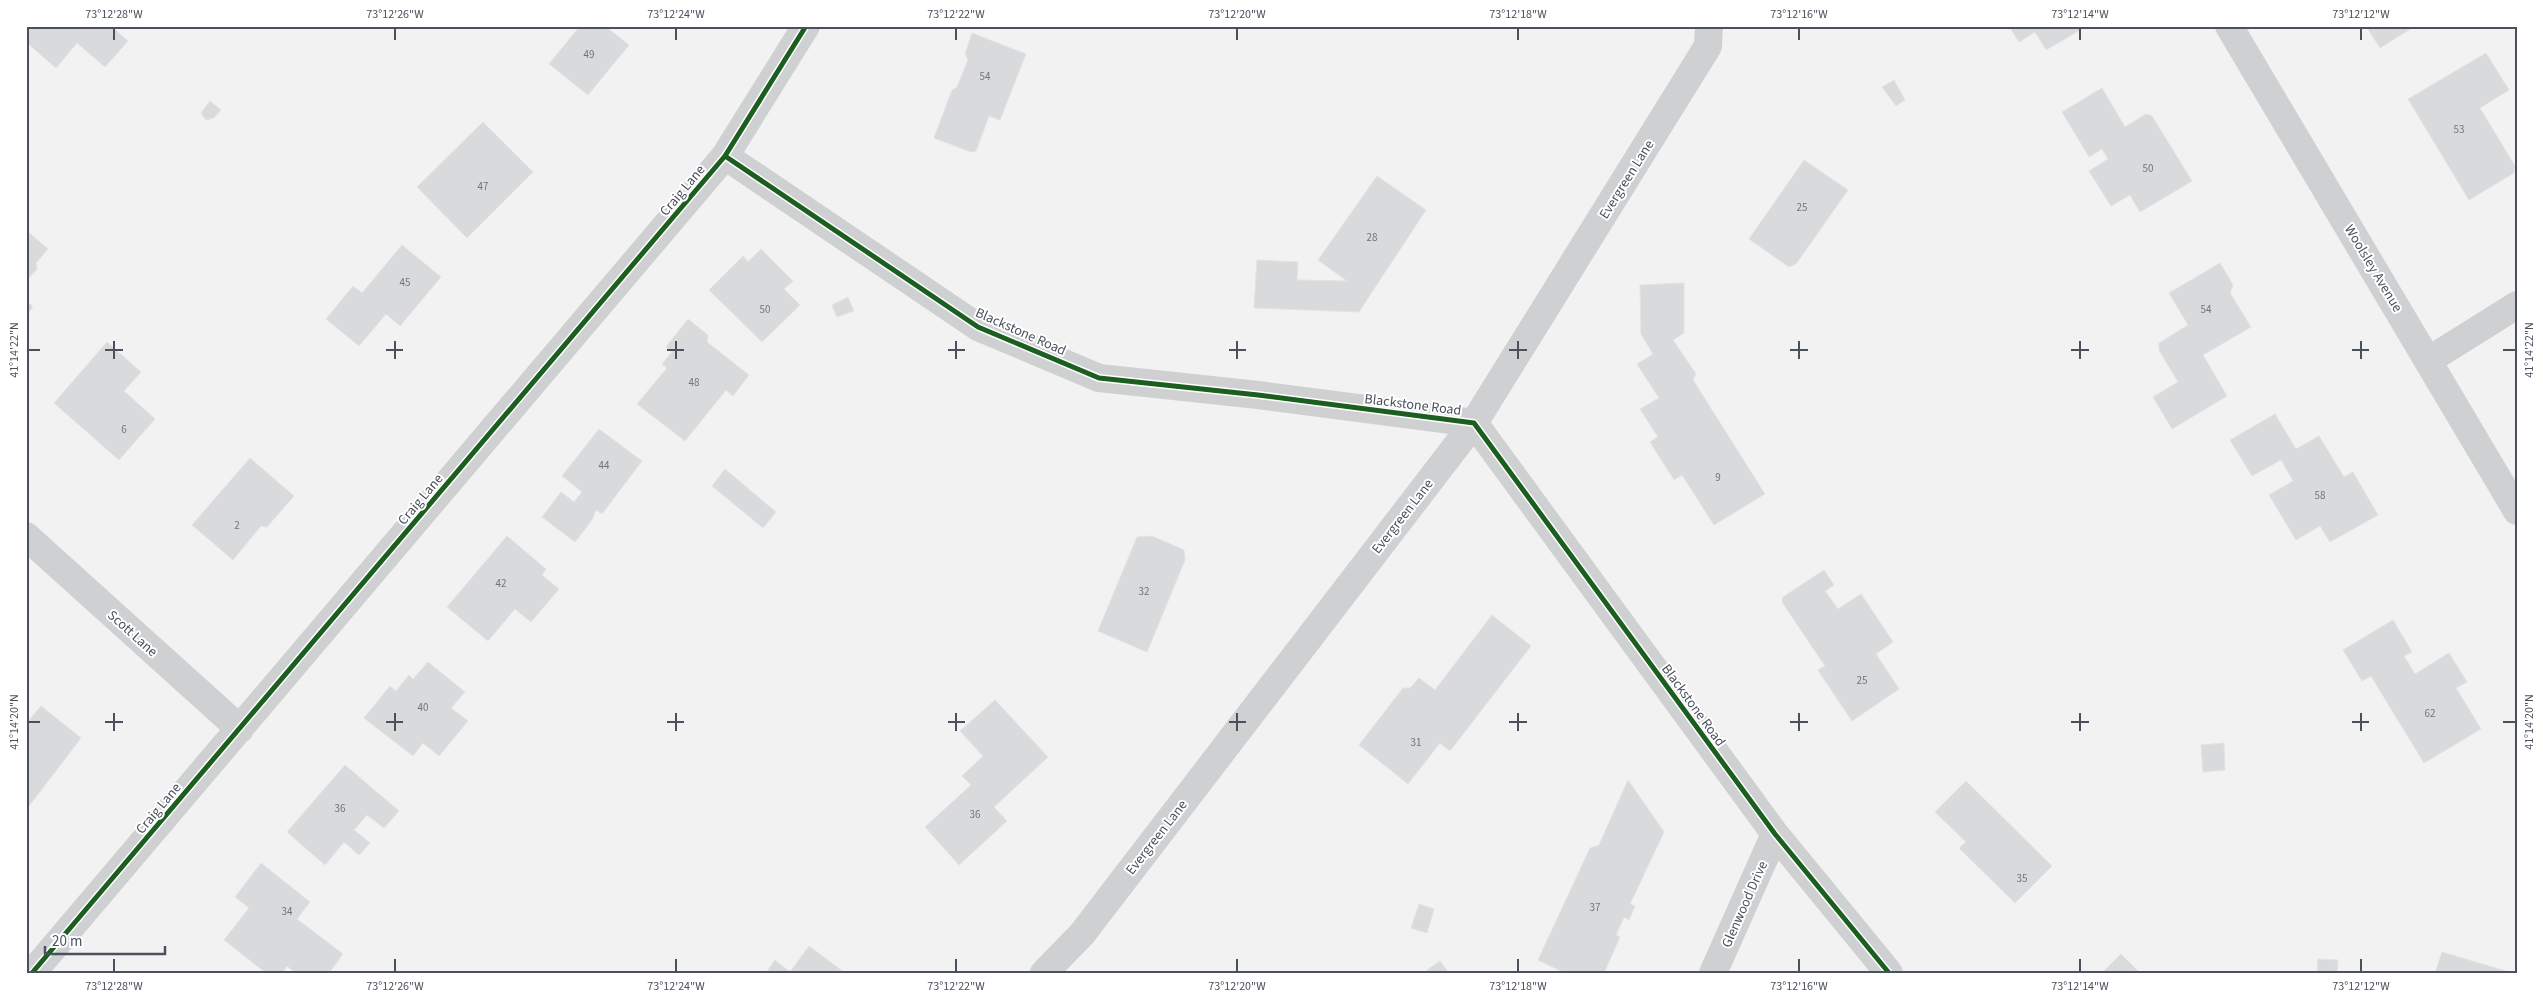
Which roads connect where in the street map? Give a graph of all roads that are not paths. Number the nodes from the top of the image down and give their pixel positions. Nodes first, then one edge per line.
1 (806, 26) edge
2 (1709, 26) edge
3 (2229, 26) edge
4 (725, 156) junction
5 (2517, 304) edge
6 (2429, 360) junction
7 (1474, 423) junction
8 (2517, 511) edge
9 (26, 536) edge
10 (240, 729) junction
11 (1776, 834) junction
12 (32, 973) edge
13 (1044, 973) edge
14 (1714, 973) edge
15 (1889, 973) edge

1 - 4 street, Craig Lane
2 - 7 street, Evergreen Lane
3 - 6 street, Woolsley Avenue
4 - 7 street, Blackstone Road
4 - 10 street, Craig Lane
5 - 6 street
6 - 8 street, Woolsley Avenue
7 - 11 street, Blackstone Road
7 - 13 street, Evergreen Lane
9 - 10 street, Scott Lane
10 - 12 street, Craig Lane
11 - 14 street, Glenwood Drive
11 - 15 street, Blackstone Road

